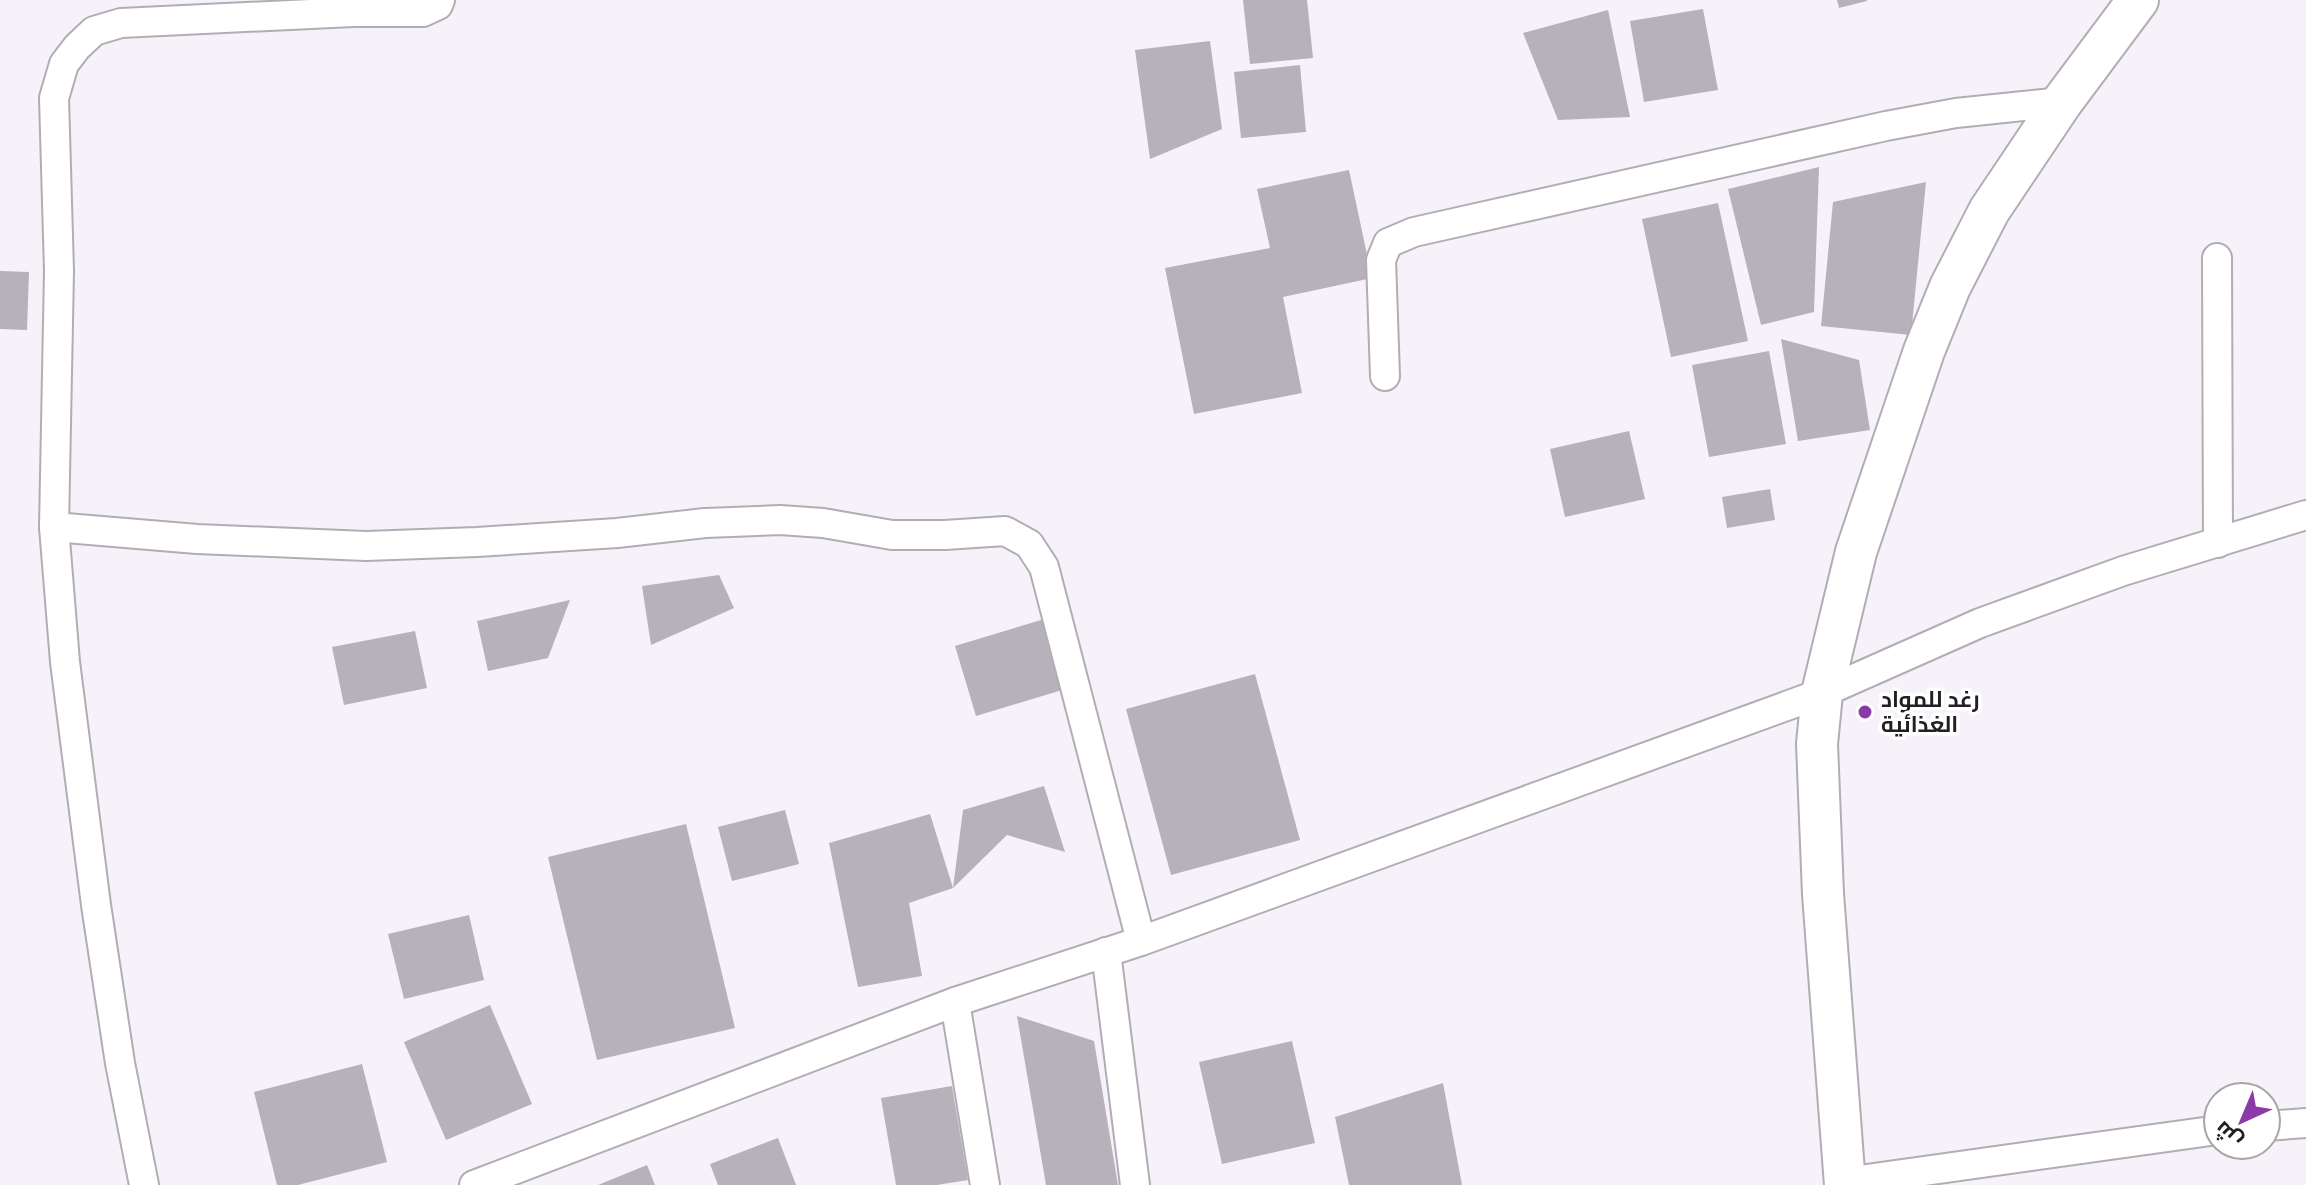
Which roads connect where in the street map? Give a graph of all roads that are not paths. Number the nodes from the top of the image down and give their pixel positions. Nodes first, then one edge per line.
1 (440, 0) edge
2 (2138, 0) edge
3 (2062, 102) junction
4 (2217, 258) dead end
5 (1385, 376) dead end
6 (2306, 515) edge
7 (54, 527) junction
8 (2218, 543) junction
9 (1822, 693) junction
10 (1141, 941) junction
11 (1106, 952) junction
12 (955, 1002) junction
13 (2306, 1123) edge
14 (2282, 1125) edge
15 (2202, 1132) edge
16 (1845, 1183) edge
17 (144, 1185) edge
18 (474, 1185) edge
19 (985, 1185) edge
20 (1135, 1185) edge

1 - 7 street
2 - 3 street
3 - 5 street
3 - 9 street
4 - 8 street
6 - 8 street
7 - 10 street
7 - 17 street
8 - 9 street
9 - 10 street
9 - 16 street
10 - 11 street
11 - 12 street
11 - 20 street
12 - 18 street
12 - 19 street
13 - 14 street
15 - 16 street

